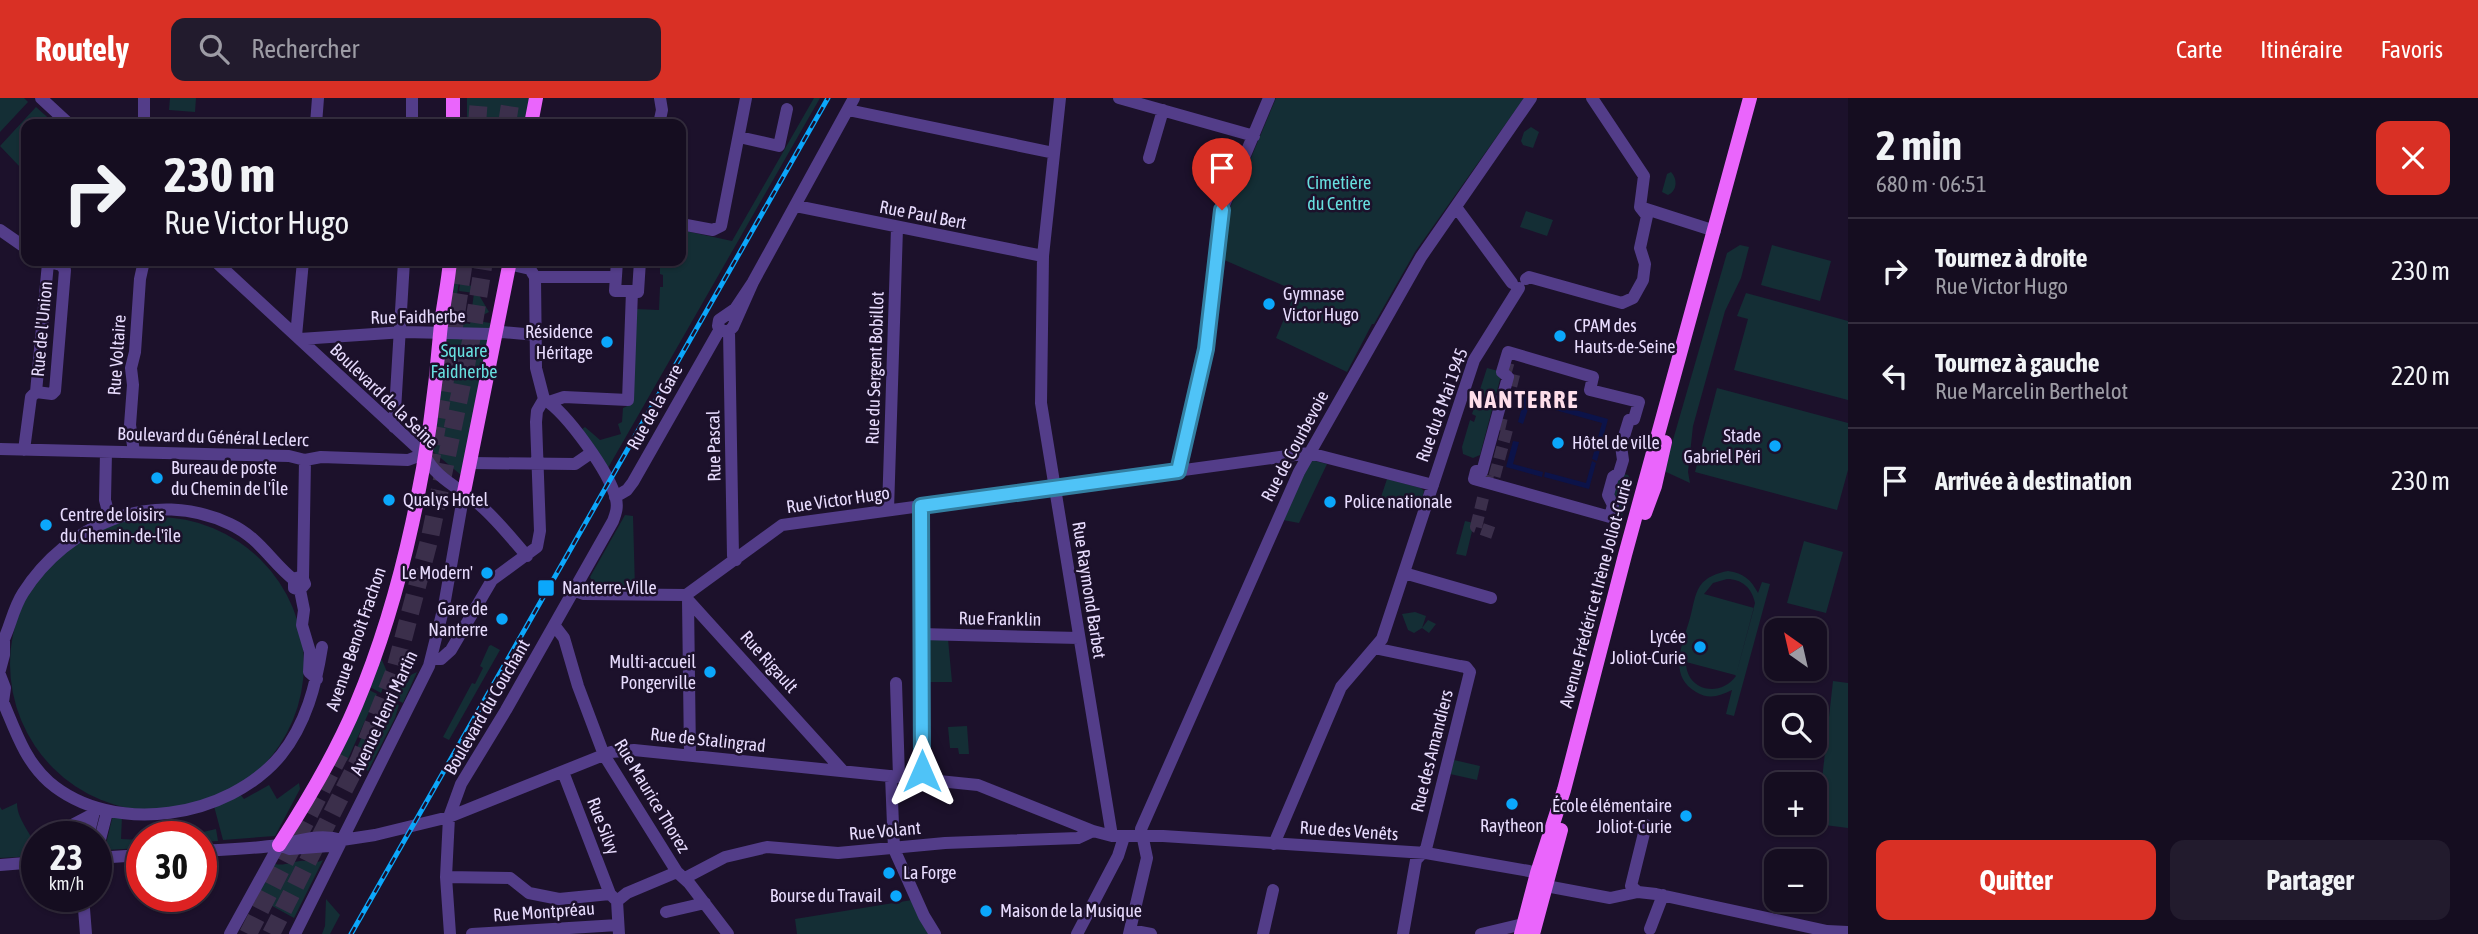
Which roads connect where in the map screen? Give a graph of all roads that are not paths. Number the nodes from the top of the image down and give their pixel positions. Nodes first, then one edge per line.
1 (41, 98) edge
2 (144, 98) edge
3 (318, 98) edge
4 (412, 98) edge
5 (453, 98) edge
6 (536, 98) edge
7 (660, 98) edge
8 (746, 98) edge
9 (1060, 98) edge
10 (1119, 98) edge
11 (1269, 98) edge
12 (1531, 98) edge
13 (1592, 98) edge
14 (1751, 98) edge
15 (1759, 98) edge
16 (851, 104) edge
17 (787, 108) dead end
18 (1163, 110) junction
19 (64, 119) edge
20 (144, 119) edge
21 (316, 119) edge
22 (412, 119) edge
23 (453, 119) edge
24 (532, 119) edge
25 (660, 119) edge
26 (1254, 136) junction
27 (738, 137) junction
28 (1054, 153) junction
29 (1149, 158) dead end
30 (796, 206) junction
31 (1456, 207) junction
32 (1640, 207) junction
33 (686, 225) edge
34 (897, 228) junction
35 (0, 230) edge
36 (1714, 231) junction
37 (21, 245) edge
38 (1043, 256) junction
39 (46, 266) edge
40 (62, 266) edge
41 (143, 266) edge
42 (220, 266) edge
43 (303, 266) edge
44 (404, 266) edge
45 (449, 266) edge
46 (509, 266) edge
47 (521, 266) edge
48 (616, 266) edge
49 (640, 266) edge
50 (535, 277) junction
51 (615, 278) junction
52 (1519, 281) junction
53 (632, 292) junction
54 (728, 324) junction
55 (400, 332) junction
56 (440, 333) junction
57 (496, 333) junction
58 (536, 335) junction
59 (298, 337) junction
60 (36, 392) junction
61 (546, 401) junction
62 (394, 426) junction
63 (0, 449) edge
64 (24, 450) junction
65 (106, 452) junction
66 (134, 452) junction
67 (591, 453) junction
68 (1309, 453) junction
69 (424, 454) junction
70 (305, 460) junction
71 (470, 463) junction
72 (537, 463) junction
73 (1178, 471) junction
74 (1475, 476) joint
75 (1433, 485) junction
76 (1056, 488) junction
77 (464, 492) junction
78 (615, 497) junction
79 (921, 506) junction
80 (888, 510) junction
81 (110, 519) junction
82 (527, 555) junction
83 (736, 560) junction
84 (1404, 573) junction
85 (299, 583) junction
86 (573, 590) junction
87 (687, 598) junction
88 (1491, 598) dead end
89 (554, 625) junction
90 (3, 631) edge
91 (920, 634) junction
92 (1079, 638) junction
93 (322, 647) dead end
94 (1374, 648) junction
95 (431, 659) junction
96 (0, 669) edge
97 (0, 676) edge
98 (317, 679) junction
99 (896, 683) dead end
100 (3, 702) edge
101 (822, 748) junction
102 (604, 755) junction
103 (690, 756) junction
104 (824, 769) junction
105 (843, 771) junction
106 (563, 772) junction
107 (895, 776) junction
108 (922, 779) junction
109 (98, 811) junction
110 (353, 816) junction
111 (449, 817) junction
112 (79, 821) edge
113 (94, 821) edge
114 (98, 821) edge
115 (1646, 825) dead end
116 (1093, 831) junction
117 (375, 835) junction
118 (1141, 836) junction
119 (1118, 837) junction
120 (342, 841) junction
121 (1274, 844) junction
122 (279, 845) junction
123 (894, 849) junction
124 (217, 850) edge
125 (1421, 853) junction
126 (21, 863) edge
127 (0, 865) edge
128 (1537, 873) junction
129 (681, 875) junction
130 (446, 877) junction
131 (1540, 887) junction
132 (1273, 890) dead end
133 (1638, 892) junction
134 (1662, 895) junction
135 (614, 897) junction
136 (705, 902) junction
137 (84, 912) edge
138 (666, 912) dead end
139 (619, 929) edge
140 (1650, 929) dead end
141 (1526, 931) edge
142 (1130, 932) edge
143 (1824, 932) edge
144 (1848, 932) edge
145 (86, 934) edge
146 (230, 934) edge
147 (295, 934) edge
148 (450, 934) edge
149 (472, 934) edge
150 (728, 934) edge
151 (935, 934) edge
152 (1077, 934) edge
153 (1151, 934) edge
154 (1263, 934) edge
155 (1403, 934) edge
156 (1481, 934) edge

1 - 19 street
2 - 20 street
3 - 21 street
4 - 22 street
5 - 23 main road
6 - 24 main road
7 - 25 street
8 - 27 street
9 - 28 street, Rue Raymond Barbet
10 - 18 street
11 - 26 street
12 - 31 street, Rue de Courbevoie
13 - 32 street
14 - 36 main road, Avenue Frédéric et Irène Joliot-Curie
15 - 131 main road, Avenue Frédéric et Irène Joliot-Curie
16 - 28 street
16 - 30 street, Rue Pascal
17 - 27 street
18 - 26 street
18 - 29 street
26 - 73 street
27 - 33 street
28 - 38 street, Rue Raymond Barbet
30 - 34 street, Rue Paul Bert
30 - 54 street, Rue Pascal
31 - 52 street
31 - 68 street, Rue de Courbevoie
32 - 36 street
32 - 52 street
34 - 38 street, Rue Paul Bert
34 - 80 street, Rue du Sergent Bobillot
35 - 37 street
36 - 128 main road, Avenue Frédéric et Irène Joliot-Curie
38 - 76 street, Rue Raymond Barbet
39 - 60 street, Rue de l'Union
40 - 60 street, Rue de l'Union
41 - 66 street, Rue Voltaire
42 - 59 street, Boulevard de la Seine
43 - 59 street
44 - 55 street
45 - 56 main road, Avenue Benoît Frachon
46 - 57 main road
47 - 50 street
48 - 51 street
49 - 53 street
50 - 51 street
50 - 58 street
51 - 53 street
52 - 75 street, Rue du 8 Mai 1945
53 - 61 street
54 - 78 street, Rue de la Gare
54 - 83 street, Rue Pascal
55 - 56 street, Rue Faidherbe
55 - 59 street, Rue Faidherbe
55 - 62 street
56 - 57 street, Rue Faidherbe
56 - 69 main road, Avenue Benoît Frachon
57 - 58 street, Rue Faidherbe
57 - 71 main road
58 - 61 street
59 - 62 street, Boulevard de la Seine
60 - 64 street, Rue de l'Union
61 - 67 street
61 - 72 street
62 - 69 street, Boulevard de la Seine
63 - 64 street, Boulevard du Général Leclerc
64 - 65 street, Boulevard du Général Leclerc
65 - 66 street, Boulevard du Général Leclerc
65 - 81 street
66 - 70 street, Boulevard du Général Leclerc
67 - 72 street
67 - 78 street
68 - 73 street, Rue Victor Hugo
68 - 75 street
68 - 118 street, Rue de Courbevoie
69 - 70 street, Boulevard du Général Leclerc
69 - 77 street, Boulevard de la Seine
69 - 122 main road, Avenue Benoît Frachon
70 - 85 street
71 - 72 street
71 - 77 main road
72 - 82 street
73 - 76 street, Rue Victor Hugo
74 - 74 street
75 - 84 street, Rue du 8 Mai 1945
76 - 79 street, Rue Victor Hugo
76 - 92 street, Rue Raymond Barbet
77 - 82 street, Boulevard de la Seine
77 - 95 street, Avenue Henri Martin
78 - 86 street, Boulevard du Couchant
79 - 80 street, Rue Victor Hugo
79 - 91 street
80 - 83 street, Rue Victor Hugo
81 - 85 street
81 - 90 street
82 - 95 street
83 - 87 street, Rue Victor Hugo
84 - 88 street
84 - 94 street, Rue du 8 Mai 1945
85 - 98 street
86 - 87 street
86 - 89 street, Boulevard du Couchant
87 - 101 street, Rue Rigault
87 - 103 street
89 - 102 street, Rue Maurice Thorez
89 - 111 street, Boulevard du Couchant
90 - 96 street
91 - 92 street, Rue Franklin
91 - 108 street
92 - 119 street, Rue Raymond Barbet
93 - 98 street
94 - 121 street, Rue du 8 Mai 1945
94 - 125 street, Rue des Amandiers
95 - 110 street, Avenue Henri Martin
96 - 97 street
97 - 100 street
98 - 109 street
99 - 107 street
100 - 109 street
101 - 104 street
101 - 105 street, Rue Rigault
102 - 103 street, Rue de Stalingrad
102 - 106 street, Rue de Stalingrad
102 - 129 street, Rue Maurice Thorez
103 - 104 street, Rue de Stalingrad
104 - 105 street, Rue de Stalingrad
105 - 107 street, Rue de Stalingrad
106 - 111 street, Rue de Stalingrad
106 - 135 street, Rue Silvy
107 - 108 street, Rue de Stalingrad
107 - 123 street
108 - 116 street, Rue de Stalingrad
109 - 112 street
109 - 113 street
109 - 114 street
110 - 117 street
110 - 120 street, Avenue Henri Martin
111 - 117 street, Rue de Stalingrad
111 - 130 street, Boulevard du Couchant
115 - 133 street
116 - 119 street, Rue de Stalingrad
116 - 123 street, Rue Volant
117 - 120 street, Rue de Stalingrad
118 - 119 street, Rue des Venêts
118 - 121 street, Rue des Venêts
118 - 142 street
119 - 152 street
120 - 122 street, Rue de Stalingrad
120 - 147 street, Avenue Henri Martin
121 - 125 street, Rue des Venêts
122 - 124 street, Rue de Stalingrad
122 - 146 street, Avenue Benoît Frachon
123 - 129 street, Rue Volant
123 - 151 street
125 - 128 street, Rue des Venêts
125 - 155 street, Rue des Amandiers
126 - 127 street
128 - 131 main road, Avenue Frédéric et Irène Joliot-Curie
129 - 135 street, Rue Volant
129 - 136 street, Rue Maurice Thorez
130 - 135 street
130 - 148 street, Boulevard du Couchant
131 - 133 street
131 - 141 main road, Avenue Frédéric et Irène Joliot-Curie
132 - 154 street
133 - 134 street
134 - 140 street
134 - 143 street
135 - 139 street, Rue Silvy
136 - 138 street
136 - 150 street, Rue Maurice Thorez
137 - 145 street
139 - 149 street, Rue Montpréau
141 - 156 street
142 - 153 street
143 - 144 street

